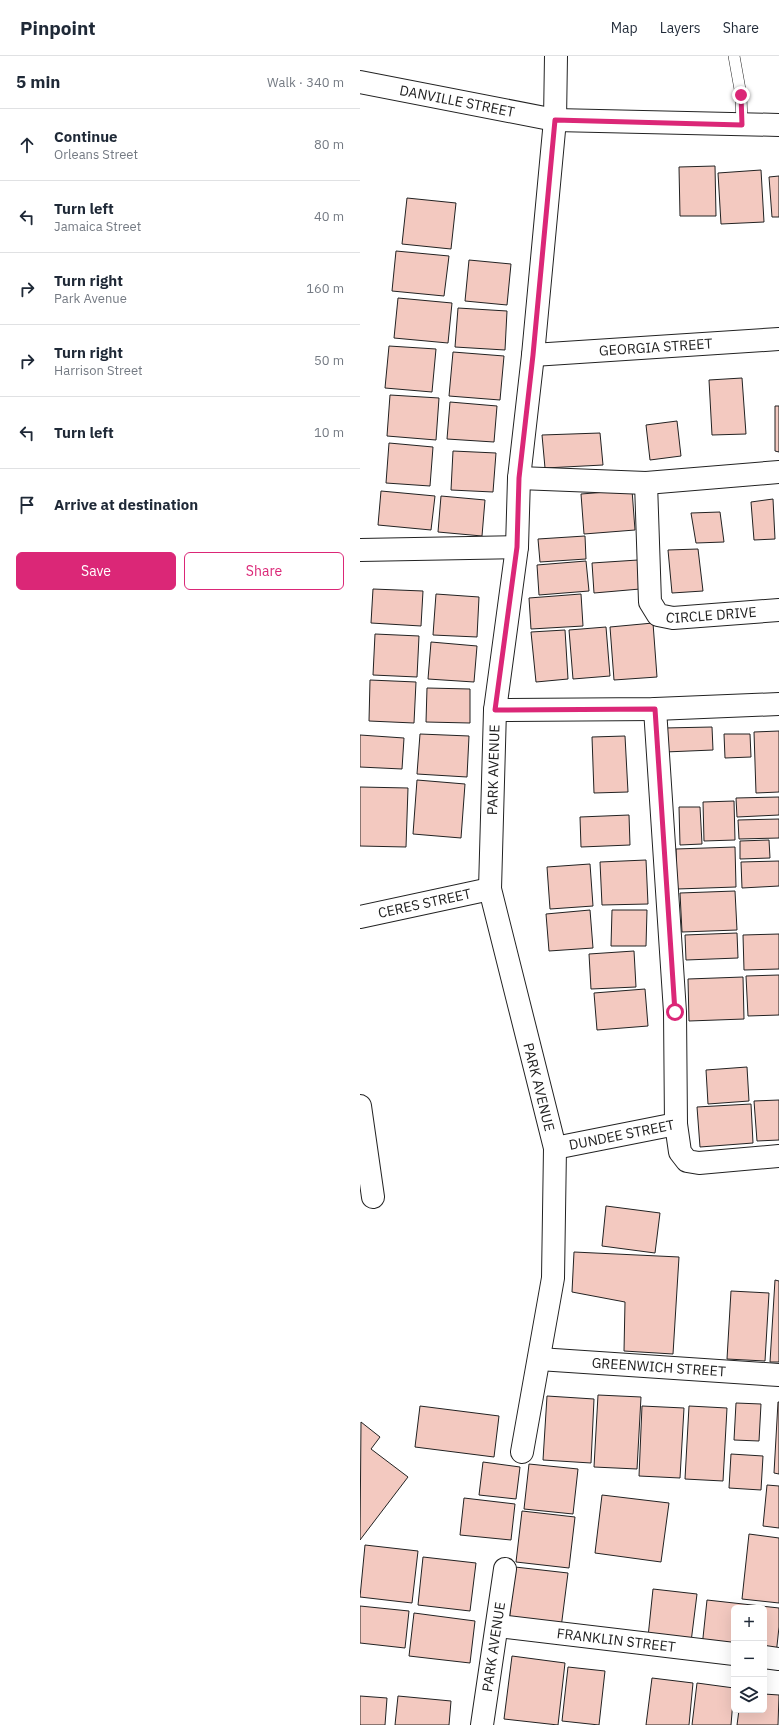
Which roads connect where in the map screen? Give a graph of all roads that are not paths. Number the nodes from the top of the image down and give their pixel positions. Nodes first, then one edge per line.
1 (556, 56) edge
2 (734, 56) edge
3 (360, 82) edge
4 (555, 120) junction
5 (742, 125) junction
6 (779, 125) edge
7 (779, 339) edge
8 (533, 355) junction
9 (779, 472) edge
10 (519, 478) junction
11 (646, 483) junction
12 (517, 547) junction
13 (360, 550) edge
14 (779, 610) edge
15 (779, 704) edge
16 (655, 709) junction
17 (495, 710) junction
18 (490, 889) junction
19 (360, 917) edge
20 (360, 1106) edge
21 (676, 1124) junction
22 (555, 1148) junction
23 (779, 1156) edge
24 (373, 1197) dead end
25 (539, 1359) junction
26 (779, 1376) edge
27 (522, 1452) dead end
28 (505, 1569) dead end
29 (498, 1626) junction
30 (731, 1654) edge
31 (767, 1658) edge
32 (779, 1659) edge
33 (482, 1725) edge

1 - 4 street, PARK AVENUE
2 - 5 lane
3 - 4 street, DANVILLE STREET
4 - 5 street, DANVILLE STREET
4 - 8 street, PARK AVENUE
5 - 6 street, DANVILLE STREET
7 - 8 street, GEORGIA STREET
8 - 10 street, PARK AVENUE
9 - 11 street
10 - 11 street
10 - 12 street, PARK AVENUE
11 - 14 street, CIRCLE DRIVE
12 - 13 street
12 - 17 street, PARK AVENUE
15 - 16 street
16 - 17 street
16 - 21 street
17 - 18 street, PARK AVENUE
18 - 19 street, CERES STREET
18 - 22 street, PARK AVENUE
20 - 24 street
21 - 22 street, DUNDEE STREET
21 - 23 street, DUNDEE STREET
22 - 25 street, PARK AVENUE
25 - 26 street, GREENWICH STREET
25 - 27 street, PARK AVENUE
28 - 29 street, PARK AVENUE
29 - 30 street, FRANKLIN STREET
29 - 33 street, PARK AVENUE
31 - 32 street

